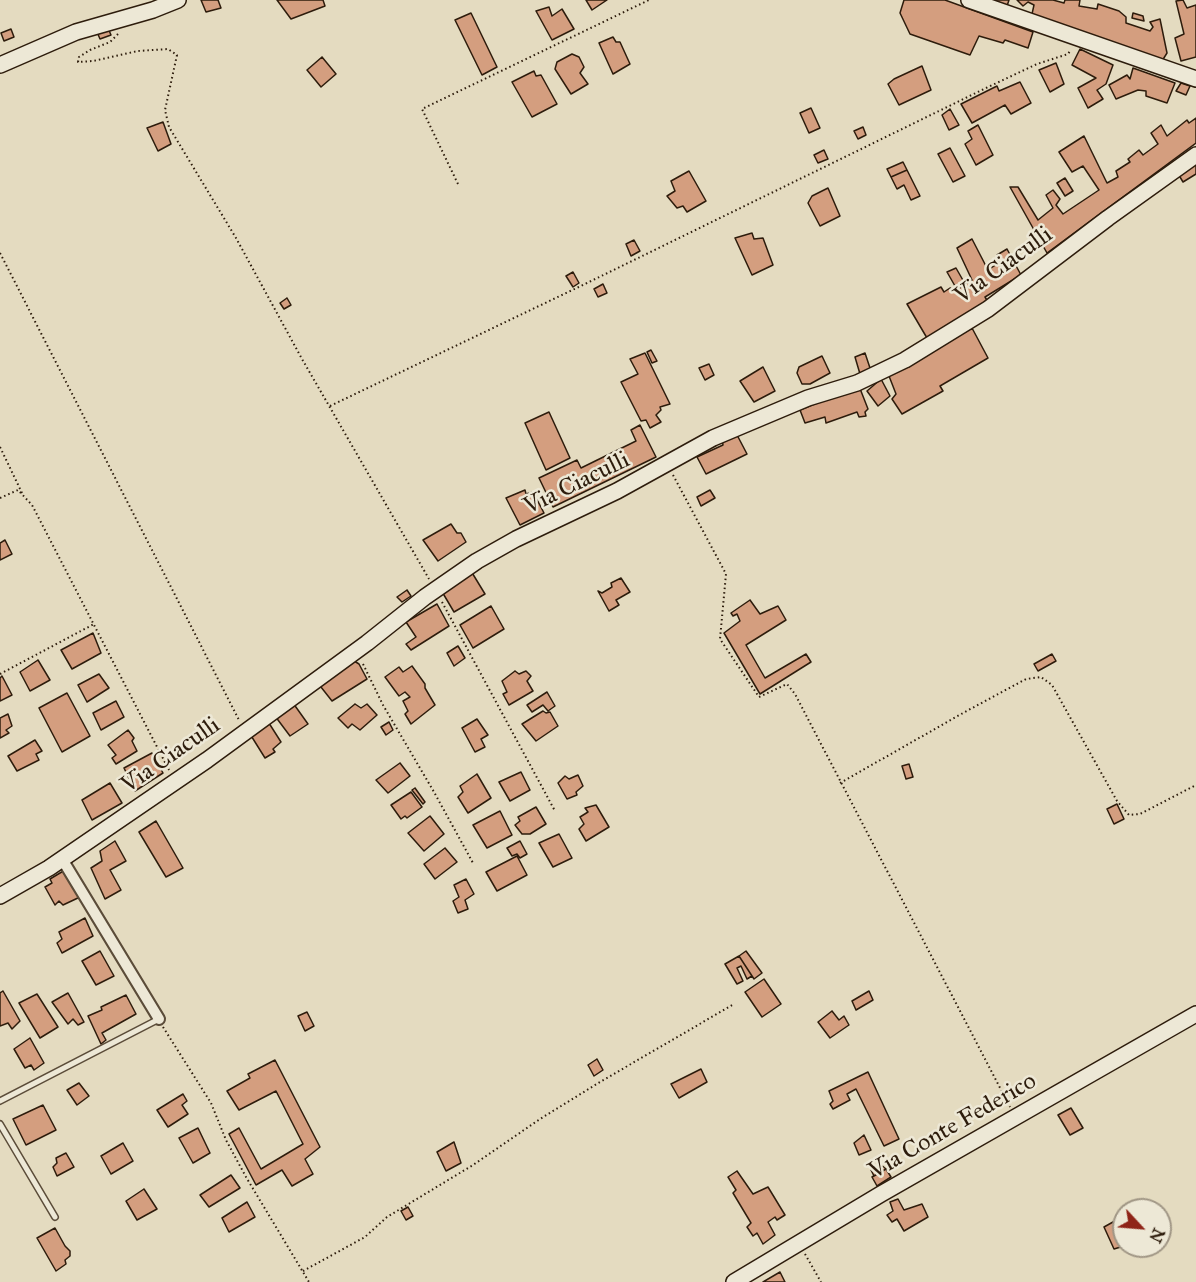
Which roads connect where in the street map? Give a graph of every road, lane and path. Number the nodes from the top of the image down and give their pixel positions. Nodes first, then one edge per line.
1 (178, 0) edge
2 (649, 0) edge
3 (969, 0) edge
4 (115, 20) junction
5 (1078, 38) junction
6 (0, 65) edge
7 (1196, 79) edge
8 (1196, 155) edge
9 (458, 184) dead end
10 (0, 253) edge
11 (330, 406) junction
12 (0, 447) edge
13 (667, 464) junction
14 (24, 496) junction
15 (0, 498) edge
16 (436, 589) junction
17 (94, 624) junction
18 (353, 653) junction
19 (0, 674) edge
20 (245, 732) junction
21 (175, 782) junction
22 (840, 783) junction
23 (1196, 785) edge
24 (555, 811) dead end
25 (62, 859) junction
26 (473, 863) dead end
27 (0, 896) edge
28 (734, 1004) dead end
29 (1196, 1014) edge
30 (159, 1019) junction
31 (0, 1101) edge
32 (1016, 1117) junction
33 (0, 1124) edge
34 (55, 1217) dead end
35 (800, 1244) junction
36 (303, 1271) junction
37 (309, 1282) edge
38 (734, 1282) edge
39 (821, 1282) edge

1 - 4 street
2 - 9 path
3 - 5 street
4 - 6 street
4 - 11 path
5 - 7 street
5 - 11 path
8 - 13 street, Via Ciaculli
10 - 20 path
11 - 16 path
12 - 14 path
13 - 16 street, Via Ciaculli
13 - 22 path
14 - 15 path
14 - 17 path
16 - 18 street, Via Ciaculli
16 - 24 path
17 - 19 path
17 - 21 path
18 - 20 street, Via Ciaculli
18 - 26 path
20 - 21 street, Via Ciaculli
21 - 25 street, Via Ciaculli
22 - 23 path
22 - 32 path
25 - 27 street, Via Ciaculli
25 - 30 street
28 - 36 path
29 - 32 street, Via Conte Federico
30 - 31 lane
30 - 36 path
32 - 35 street, Via Conte Federico
33 - 34 lane
35 - 38 street, Via Conte Federico
35 - 39 path
36 - 37 path

